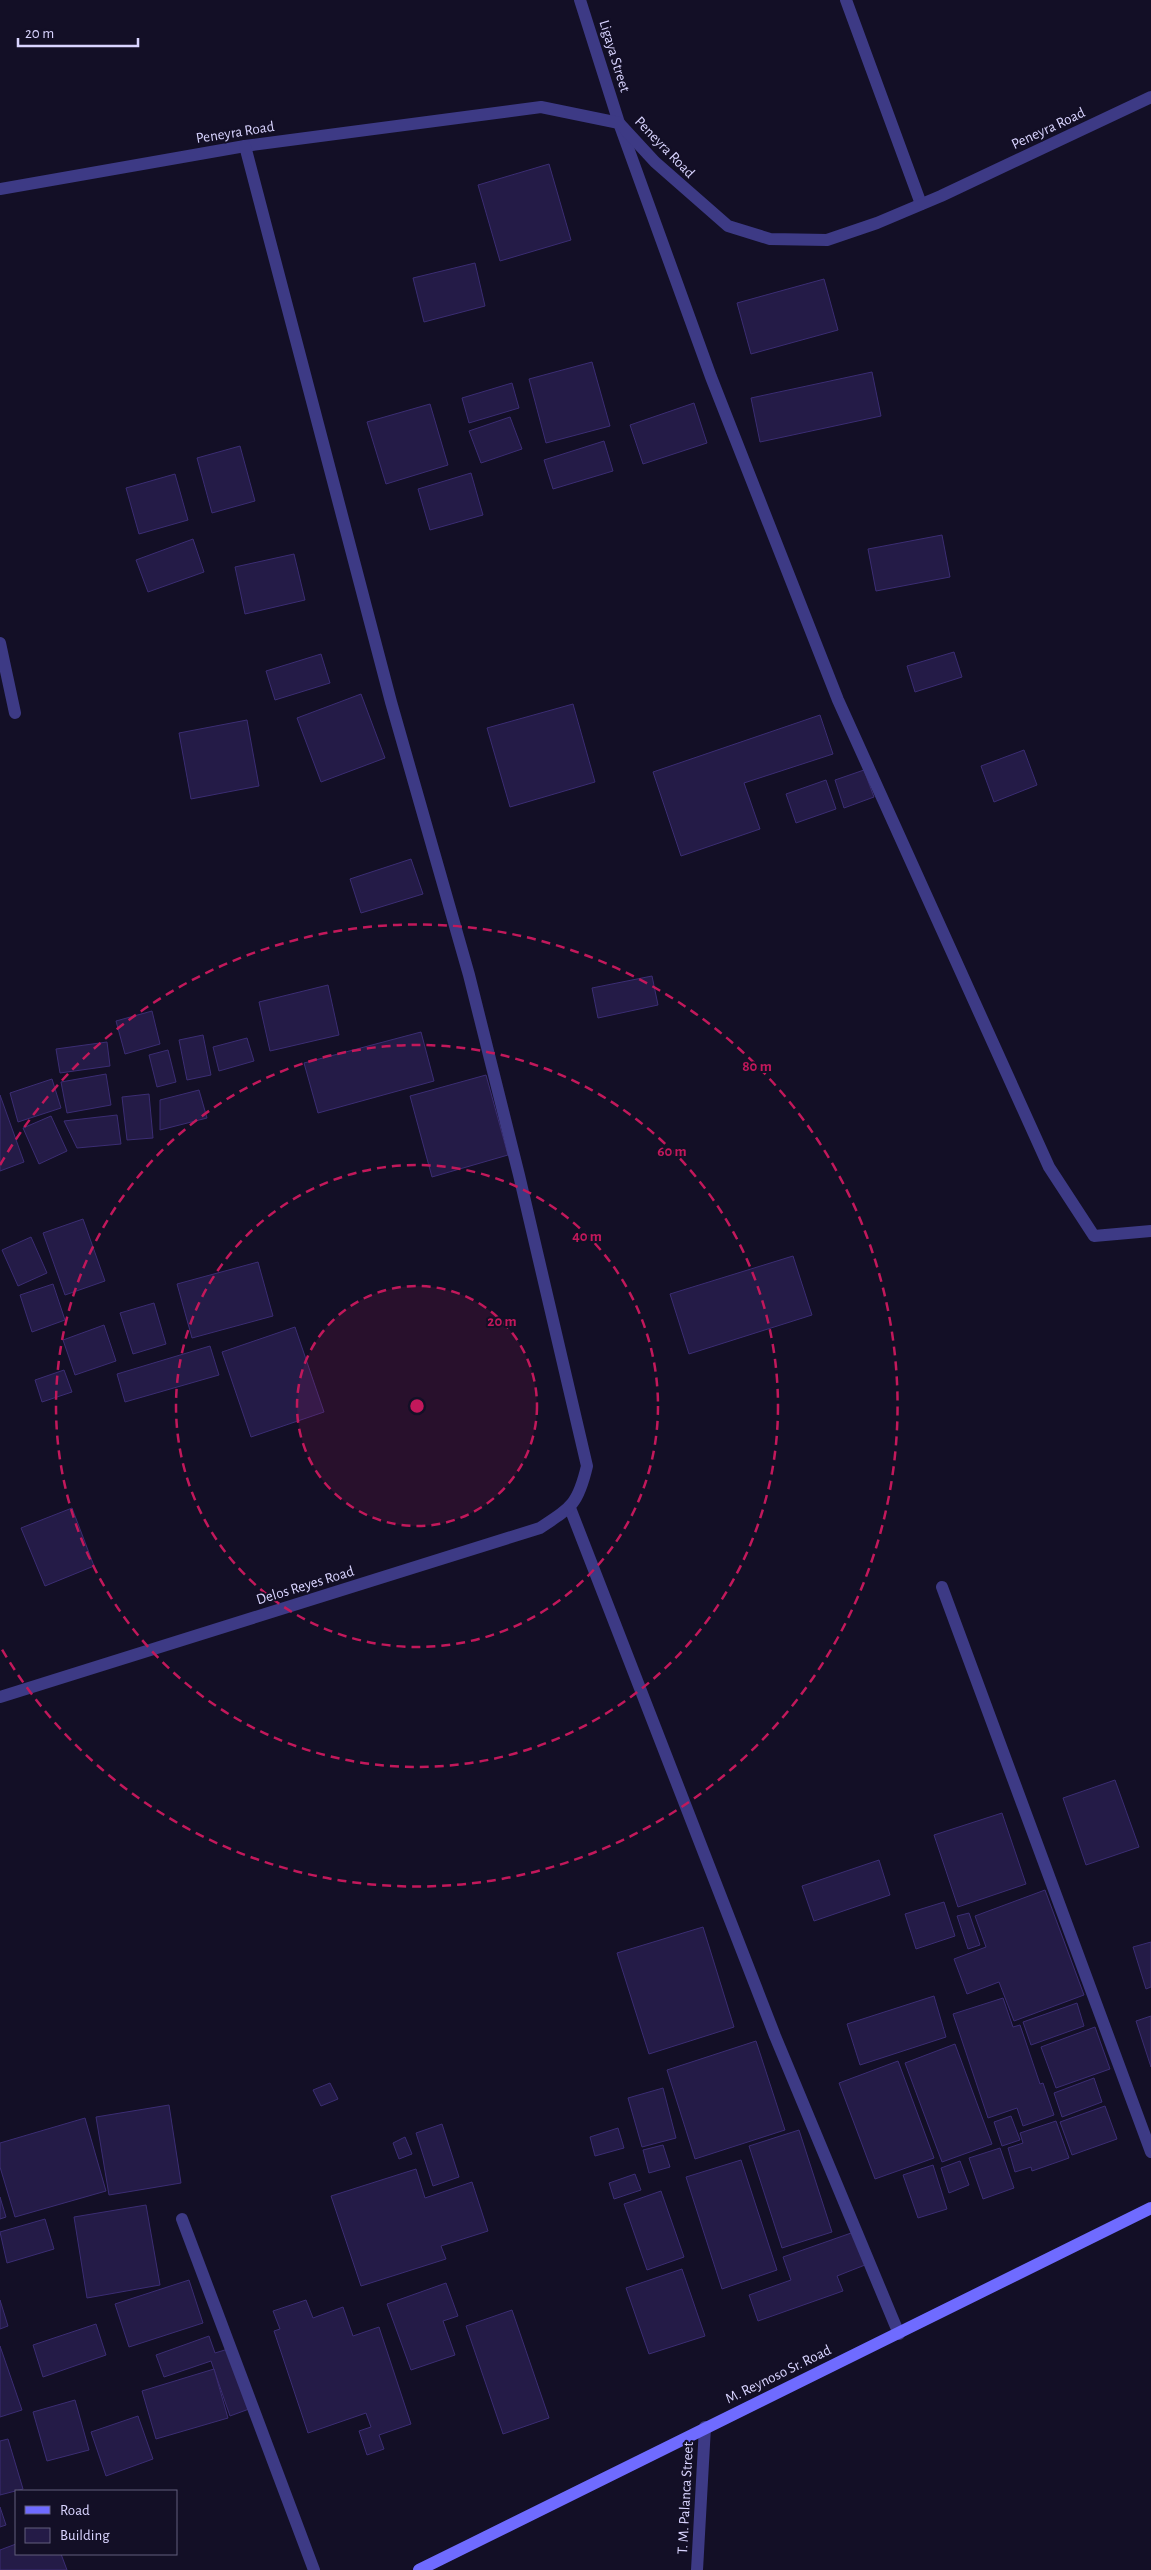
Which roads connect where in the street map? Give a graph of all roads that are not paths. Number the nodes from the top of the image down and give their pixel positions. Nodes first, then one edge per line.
1 (580, 0) edge
2 (846, 0) edge
3 (1151, 97) edge
4 (619, 123) junction
5 (245, 146) junction
6 (0, 189) edge
7 (921, 204) junction
8 (0, 643) edge
9 (15, 713) dead end
10 (1151, 1231) edge
11 (570, 1508) junction
12 (942, 1587) dead end
13 (0, 1697) edge
14 (1151, 2152) edge
15 (1151, 2208) edge
16 (182, 2219) dead end
17 (899, 2334) junction
18 (706, 2427) junction
19 (314, 2570) edge
20 (419, 2570) edge
21 (697, 2570) edge

1 - 4 street, Ligaya Street
2 - 7 street
3 - 7 street, Peneyra Road
4 - 5 street, Peneyra Road
4 - 7 street, Peneyra Road
4 - 10 street, Ligaya Street
5 - 6 street, Peneyra Road
5 - 11 street, Delos Reyes Road
8 - 9 street
11 - 13 street, Delos Reyes Road
11 - 17 street
12 - 14 street
15 - 17 street, M. Reynoso Sr. Road
16 - 19 street
17 - 18 street, M. Reynoso Sr. Road
18 - 20 street, M. Reynoso Sr. Road
18 - 21 street, T. M. Palanca Street

